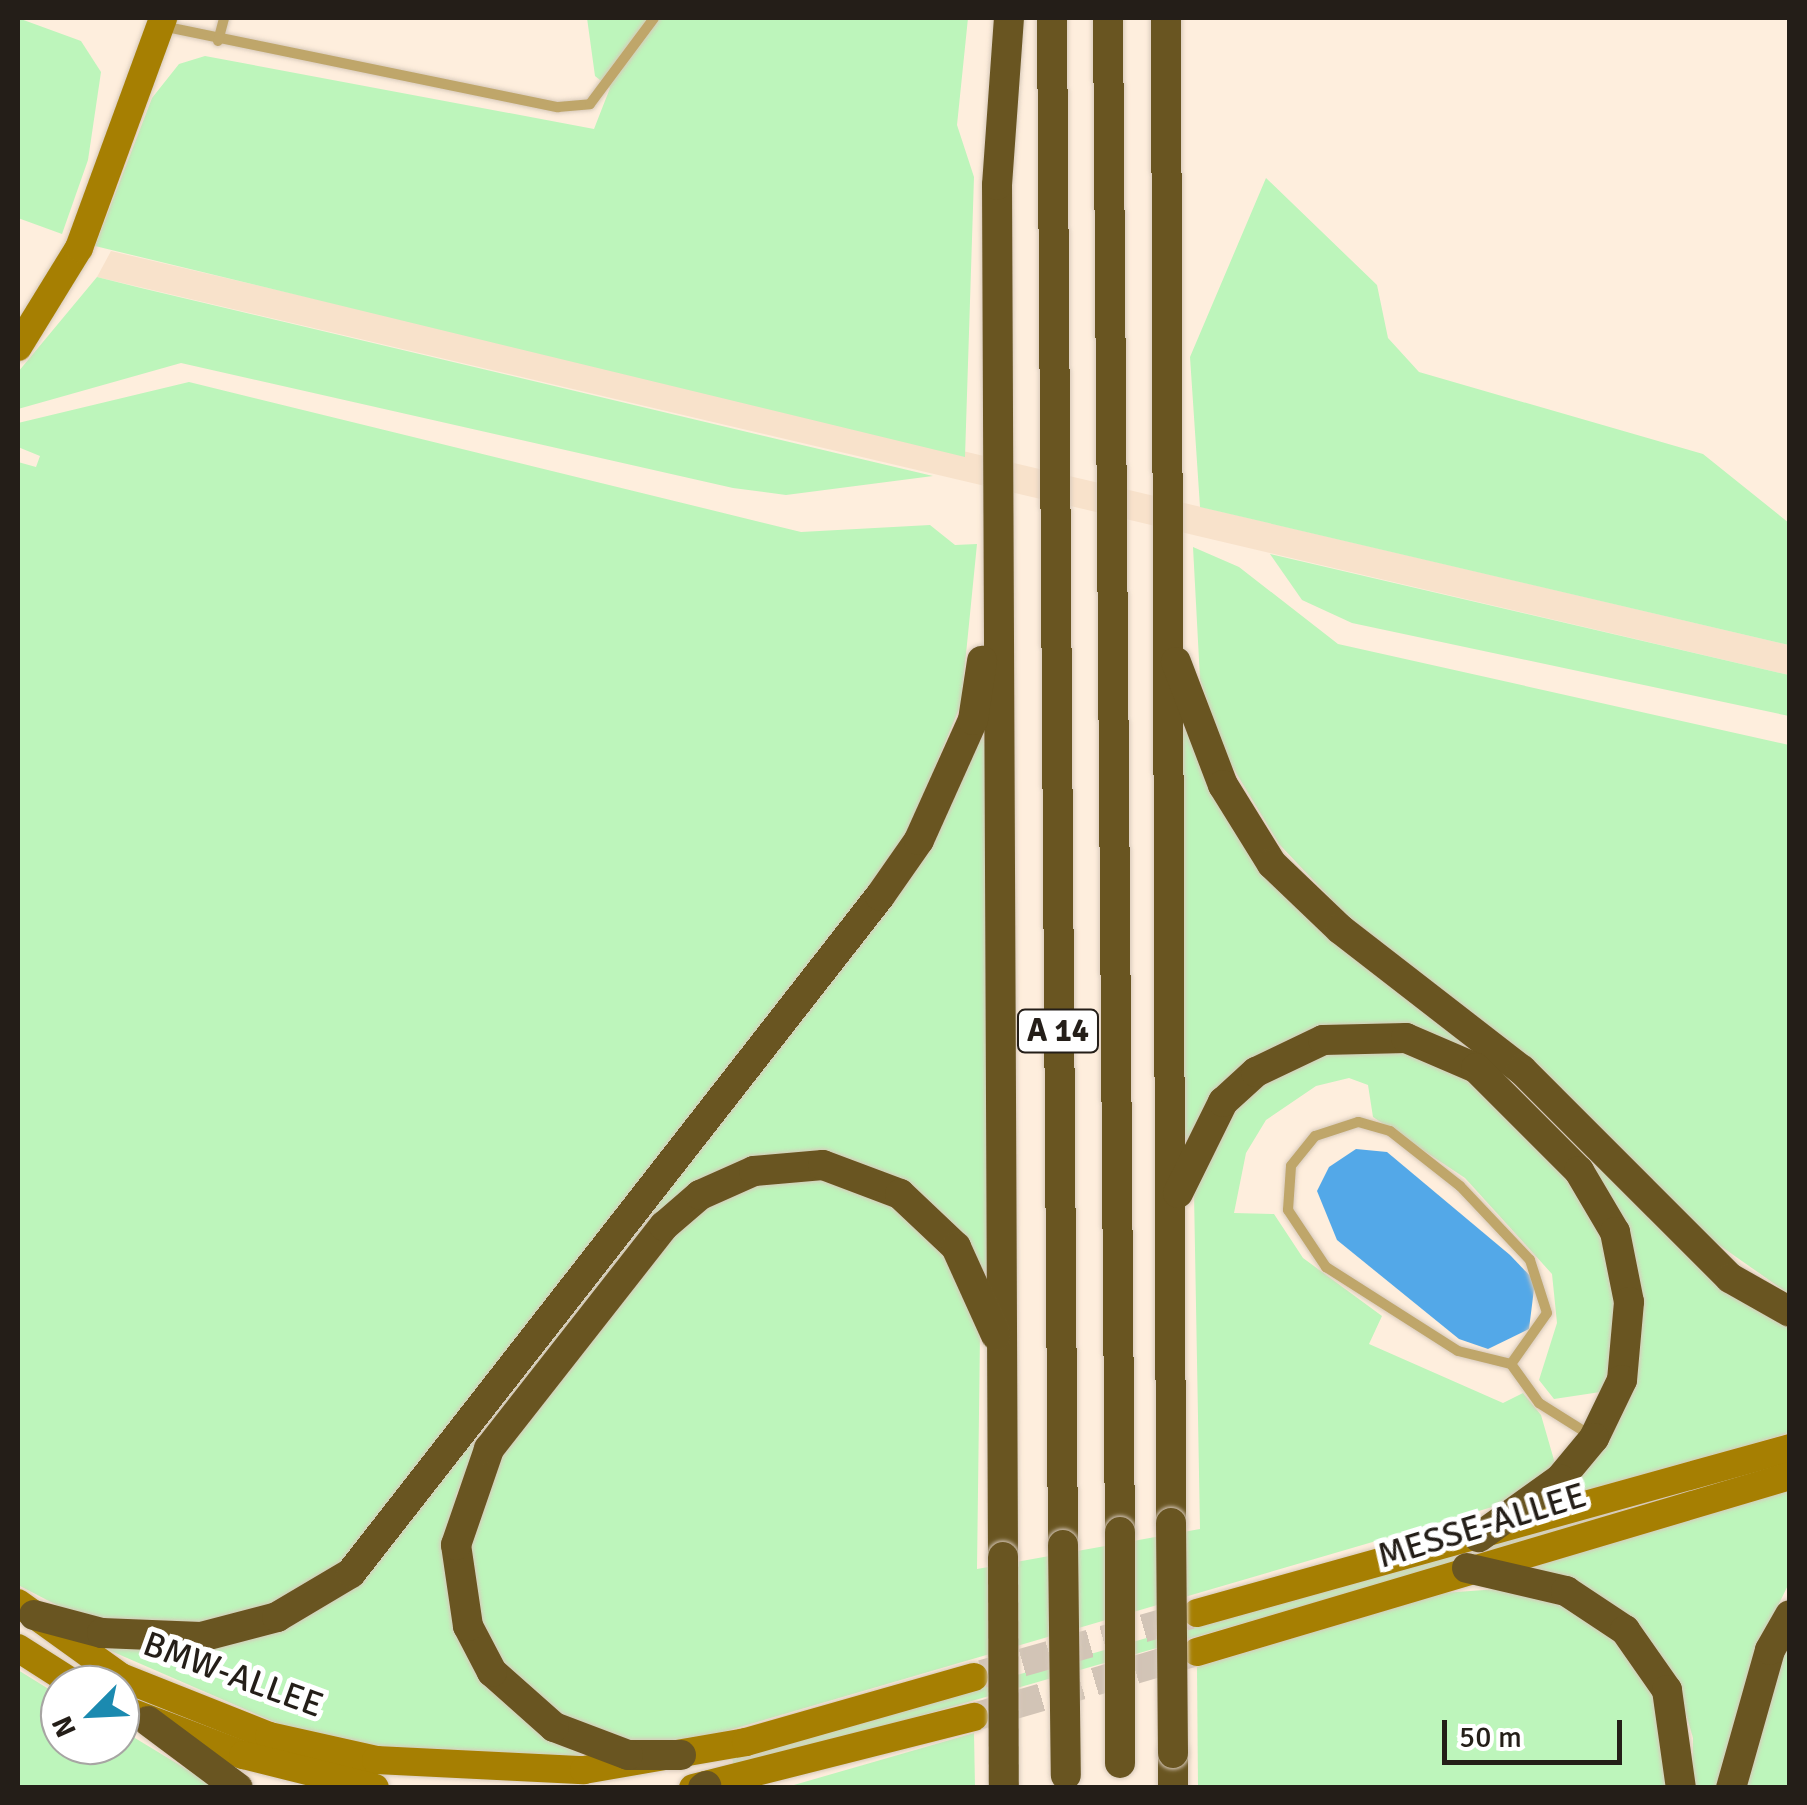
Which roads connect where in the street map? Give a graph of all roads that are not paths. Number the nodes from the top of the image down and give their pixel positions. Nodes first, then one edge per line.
1 (224, 18) edge
2 (654, 18) edge
3 (1009, 18) edge
4 (1052, 18) edge
5 (1108, 18) edge
6 (1166, 18) edge
7 (161, 21) edge
8 (218, 42) junction
9 (18, 347) edge
10 (996, 579) junction
11 (1165, 621) junction
12 (1169, 1230) junction
13 (1790, 1312) edge
14 (1002, 1349) junction
15 (1511, 1364) junction
16 (1594, 1438) junction
17 (1790, 1448) edge
18 (1790, 1476) edge
19 (1479, 1537) junction
20 (1467, 1568) junction
21 (26, 1609) edge
22 (1197, 1613) tunnel mouth
23 (1790, 1615) edge
24 (18, 1648) edge
25 (1197, 1652) tunnel mouth
26 (45, 1665) edge
27 (974, 1677) tunnel mouth
28 (140, 1717) edge
29 (974, 1717) tunnel mouth
30 (148, 1721) junction
31 (681, 1756) junction
32 (1121, 1775) edge
33 (1066, 1781) edge
34 (701, 1787) edge
35 (1004, 1787) edge
36 (238, 1788) edge
37 (375, 1788) edge
38 (1173, 1788) edge
39 (1681, 1788) edge
40 (1731, 1788) edge

1 - 8 lane
2 - 8 lane
3 - 10 highway
4 - 33 highway, A 14, bridge
5 - 32 highway, A 14, bridge
6 - 11 highway
7 - 8 lane
7 - 9 main road
10 - 14 highway
10 - 21 highway
11 - 12 highway
11 - 13 highway
12 - 16 highway
12 - 38 highway, bridge
14 - 31 highway
14 - 35 highway, bridge
15 - 15 lane
15 - 16 lane
16 - 19 highway
17 - 19 main road, MESSE-ALLEE
18 - 20 main road, MESSE-ALLEE
19 - 22 main road, MESSE-ALLEE
20 - 25 main road, MESSE-ALLEE
20 - 39 highway
21 - 31 main road, BMW-ALLEE
23 - 40 highway
24 - 26 main road
27 - 31 main road
28 - 30 main road, BMW-ALLEE
29 - 34 main road
30 - 36 highway
30 - 37 main road, BMW-ALLEE

